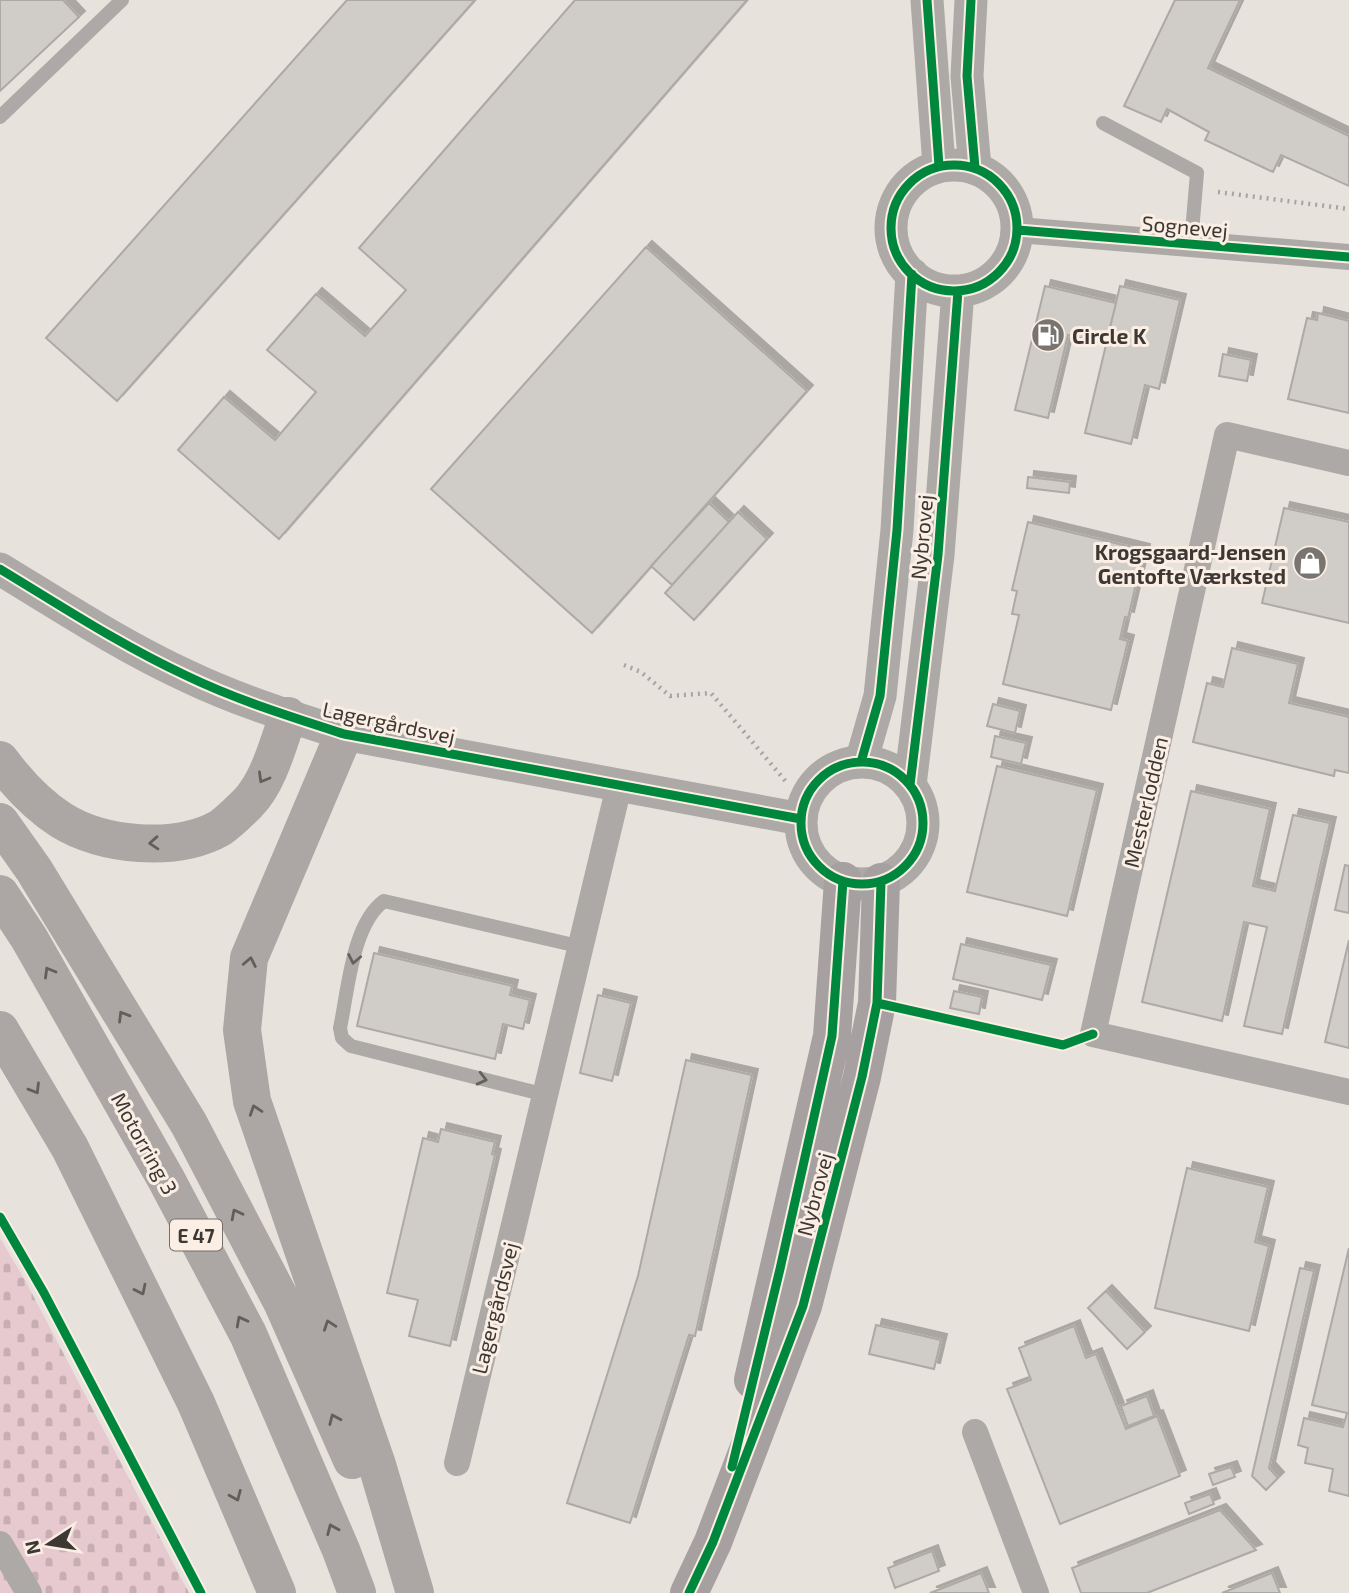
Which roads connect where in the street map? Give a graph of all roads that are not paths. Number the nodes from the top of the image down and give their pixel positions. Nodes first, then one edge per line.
1 (122, 0) edge
2 (927, 0) edge
3 (971, 0) edge
4 (0, 117) edge
5 (1103, 123) dead end
6 (939, 166) junction
7 (975, 168) junction
8 (1018, 230) junction
9 (1191, 244) junction
10 (1349, 257) edge
11 (912, 274) junction
12 (958, 291) junction
13 (1349, 463) edge
14 (0, 569) edge
15 (288, 716) junction
16 (344, 734) junction
17 (0, 760) edge
18 (861, 762) junction
19 (910, 785) junction
20 (619, 786) junction
21 (803, 812) junction
22 (0, 822) edge
23 (842, 881) junction
24 (881, 882) junction
25 (0, 894) edge
26 (582, 947) junction
27 (0, 1030) edge
28 (1349, 1092) edge
29 (546, 1095) junction
30 (975, 1432) dead end
31 (457, 1463) dead end
32 (713, 1542) junction
33 (0, 1544) edge
34 (29, 1593) edge
35 (277, 1593) edge
36 (357, 1593) edge
37 (413, 1593) edge
38 (689, 1593) edge
39 (1036, 1593) edge

1 - 4 lane
2 - 6 street
3 - 7 street
5 - 9 lane
6 - 7 street
6 - 11 street
7 - 8 street
8 - 9 street, Sognevej
8 - 12 street
9 - 10 street, Sognevej
11 - 12 street
11 - 18 street, Nybrovej
12 - 19 street, Nybrovej
13 - 28 street, Mesterlodden
14 - 15 street, Lagergårdsvej
15 - 16 street, Lagergårdsvej
15 -> 17 highway
16 - 20 street, Lagergårdsvej
37 -> 16 highway
18 - 19 street
18 - 21 street
19 - 24 street
20 - 21 street, Lagergårdsvej
20 - 26 street, Lagergårdsvej
21 - 23 street
37 -> 22 highway
23 - 24 street
23 - 32 main road, Nybrovej
24 - 32 main road, Nybrovej
36 -> 25 highway, Motorring 3 / E 47
26 - 29 street, Lagergårdsvej
26 -> 29 lane
27 -> 35 highway
29 - 31 street, Lagergårdsvej
30 - 39 street
32 - 38 main road, Nybrovej
33 - 34 street

